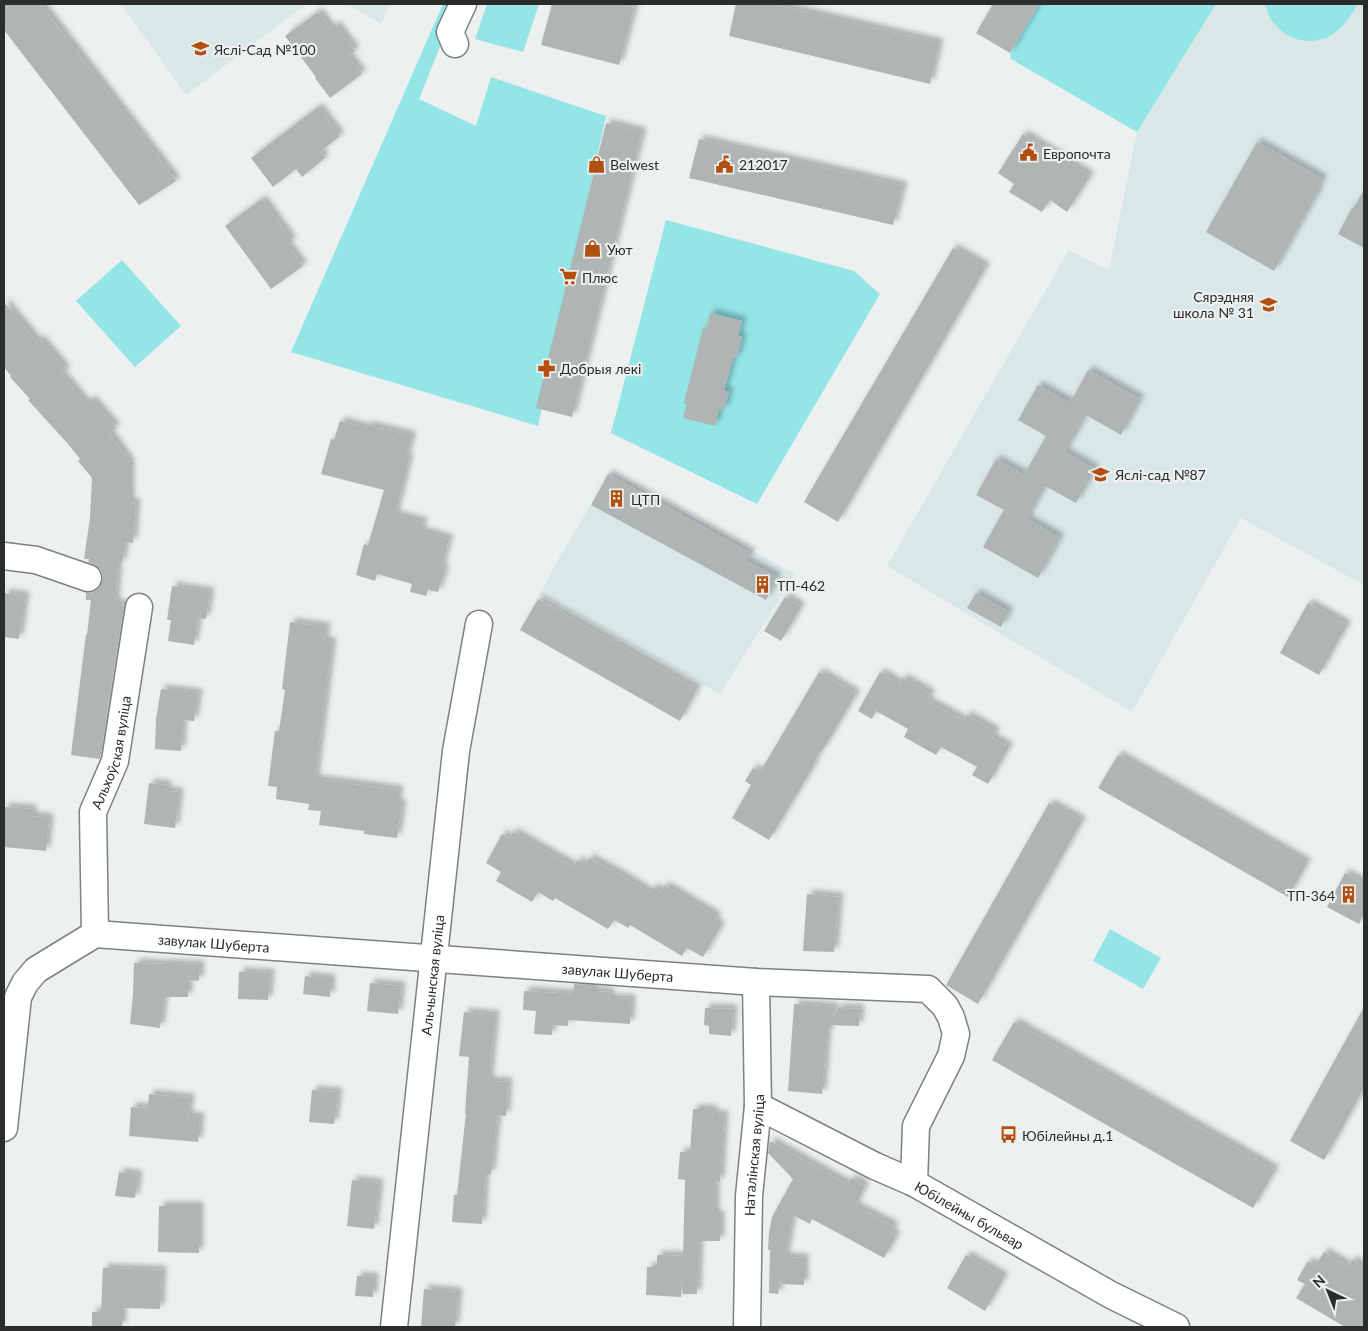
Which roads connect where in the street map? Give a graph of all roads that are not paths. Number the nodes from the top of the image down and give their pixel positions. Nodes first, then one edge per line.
1 (463, 4) edge
2 (455, 44) dead end
3 (4, 556) edge
4 (88, 578) dead end
5 (140, 607) dead end
6 (479, 624) dead end
7 (95, 934) junction
8 (434, 958) junction
9 (756, 982) junction
10 (758, 1106) junction
11 (4, 1128) edge
12 (914, 1183) junction
13 (394, 1327) edge
14 (746, 1327) edge
15 (1176, 1327) edge

1 - 2 street
3 - 4 street
5 - 7 street, Альхоўская вуліца
6 - 8 street, Альчынская вуліца
7 - 8 street, завулак Шуберта
7 - 11 street
8 - 9 street, завулак Шуберта
8 - 13 street, Альчынская вуліца
9 - 10 street, Наталінская вуліца
9 - 12 street, завулак Шуберта
10 - 12 street, Юбілейны бульвар
10 - 14 street, Наталінская вуліца
12 - 15 street, Юбілейны бульвар

